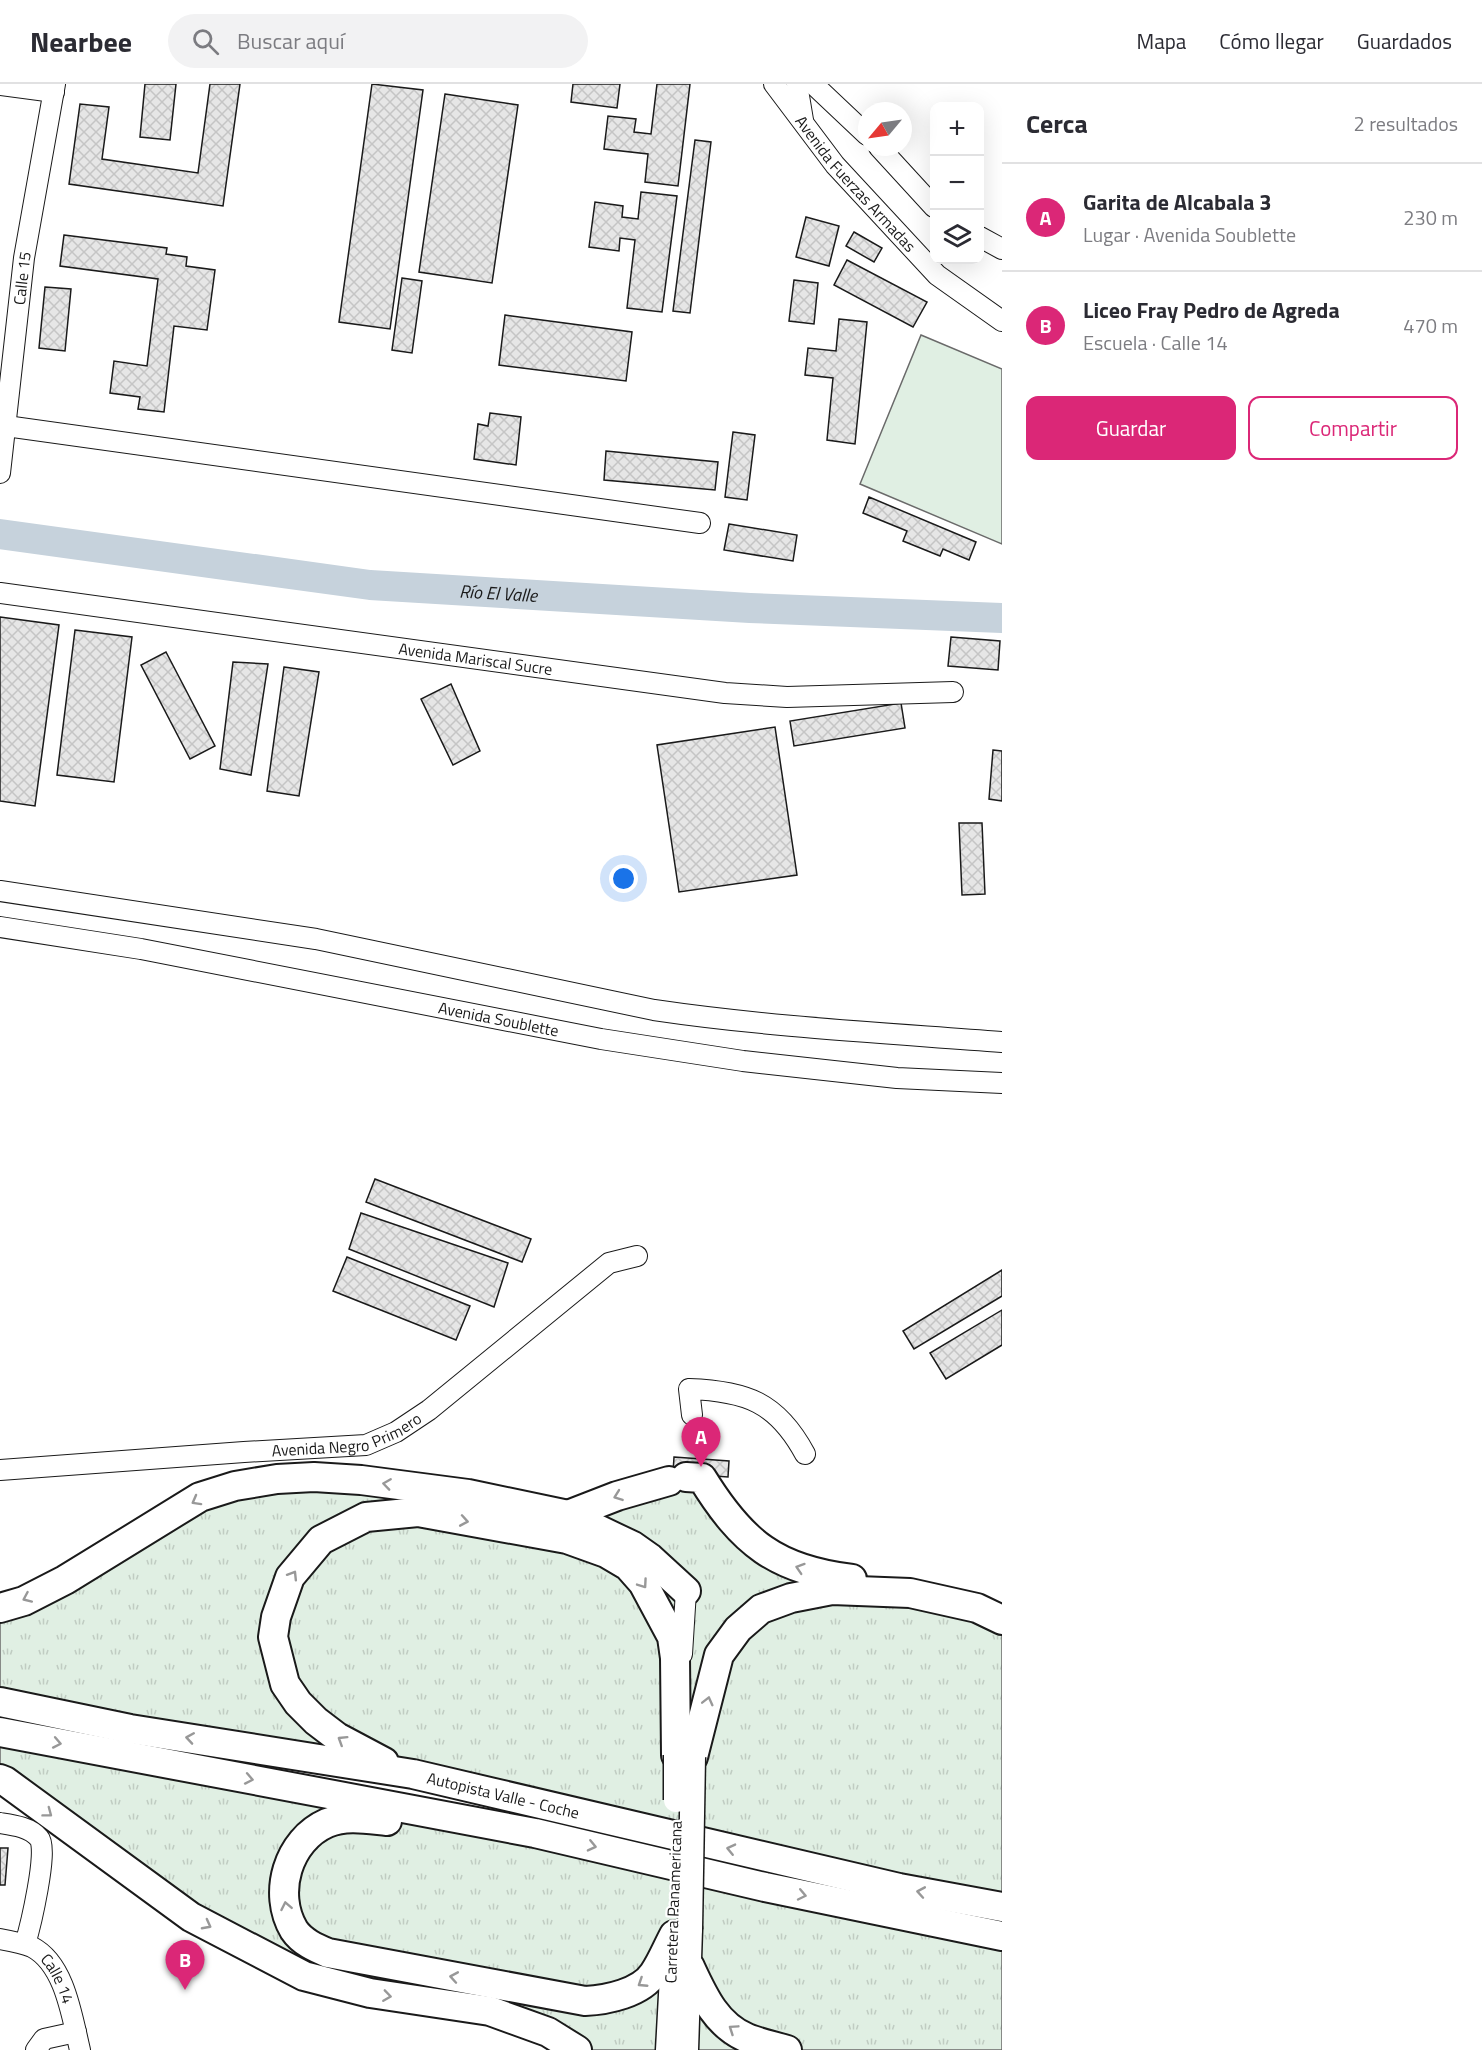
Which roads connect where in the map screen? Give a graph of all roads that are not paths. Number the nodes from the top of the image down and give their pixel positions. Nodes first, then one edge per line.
1 (774, 84) edge
2 (797, 84) edge
3 (813, 84) edge
4 (0, 85) edge
5 (54, 88) edge
6 (804, 123) junction
7 (858, 126) edge
8 (887, 156) edge
9 (930, 203) edge
10 (984, 239) edge
11 (1002, 249) edge
12 (1002, 321) edge
13 (6, 426) junction
14 (0, 471) edge
15 (700, 523) dead end
16 (0, 593) edge
17 (953, 692) dead end
18 (0, 891) edge
19 (0, 927) edge
20 (1002, 1042) edge
21 (1002, 1083) edge
22 (636, 1256) dead end
23 (692, 1415) dead end
24 (805, 1454) dead end
25 (0, 1470) edge
26 (568, 1515) junction
27 (686, 1591) joint
28 (1002, 1606) edge
29 (0, 1608) edge
30 (1002, 1620) edge
31 (0, 1702) edge
32 (0, 1732) edge
33 (685, 1756) junction
34 (413, 1774) junction
35 (0, 1779) edge
36 (0, 1823) edge
37 (535, 1833) junction
38 (994, 1902) edge
39 (907, 1917) junction
40 (680, 1930) junction
41 (1002, 1936) edge
42 (0, 1939) edge
43 (25, 1944) junction
44 (1002, 1955) edge
45 (690, 1967) junction
46 (78, 2041) edge
47 (36, 2050) edge
48 (577, 2050) edge
49 (668, 2050) edge
50 (686, 2050) edge
51 (787, 2050) edge

1 - 6 street, Avenida Fuerzas Armadas
2 - 6 street
3 - 7 street
4 - 5 street
5 - 13 street, Calle 15
6 - 12 street, Avenida Fuerzas Armadas
8 - 9 street
10 - 11 street
13 - 14 street, Calle 15
13 - 15 street
16 - 17 street, Avenida Mariscal Sucre
18 - 20 street
19 - 21 street, Avenida Soublette
22 - 25 street, Avenida Negro Primero
23 - 24 street
26 - 27 highway
28 -> 26 highway
26 -> 29 highway
27 - 33 street
33 -> 30 highway
34 -> 31 highway, Autopista Valle - Coche
32 -> 37 highway, Autopista Valle - Coche
34 -> 33 highway
33 - 40 main road, Carretera Panamericana, bridge
38 -> 34 highway, Autopista Valle - Coche
35 -> 48 highway
36 - 43 street
37 -> 39 highway, Autopista Valle - Coche
40 -> 37 highway
39 - 41 highway, Autopista Valle - Coche
39 - 44 highway
40 - 45 main road, Carretera Panamericana
40 - 49 main road, Carretera Panamericana
42 - 43 street, Calle 14
43 - 46 street, Calle 14
45 - 50 main road, Carretera Panamericana
51 -> 45 highway
46 - 47 street

